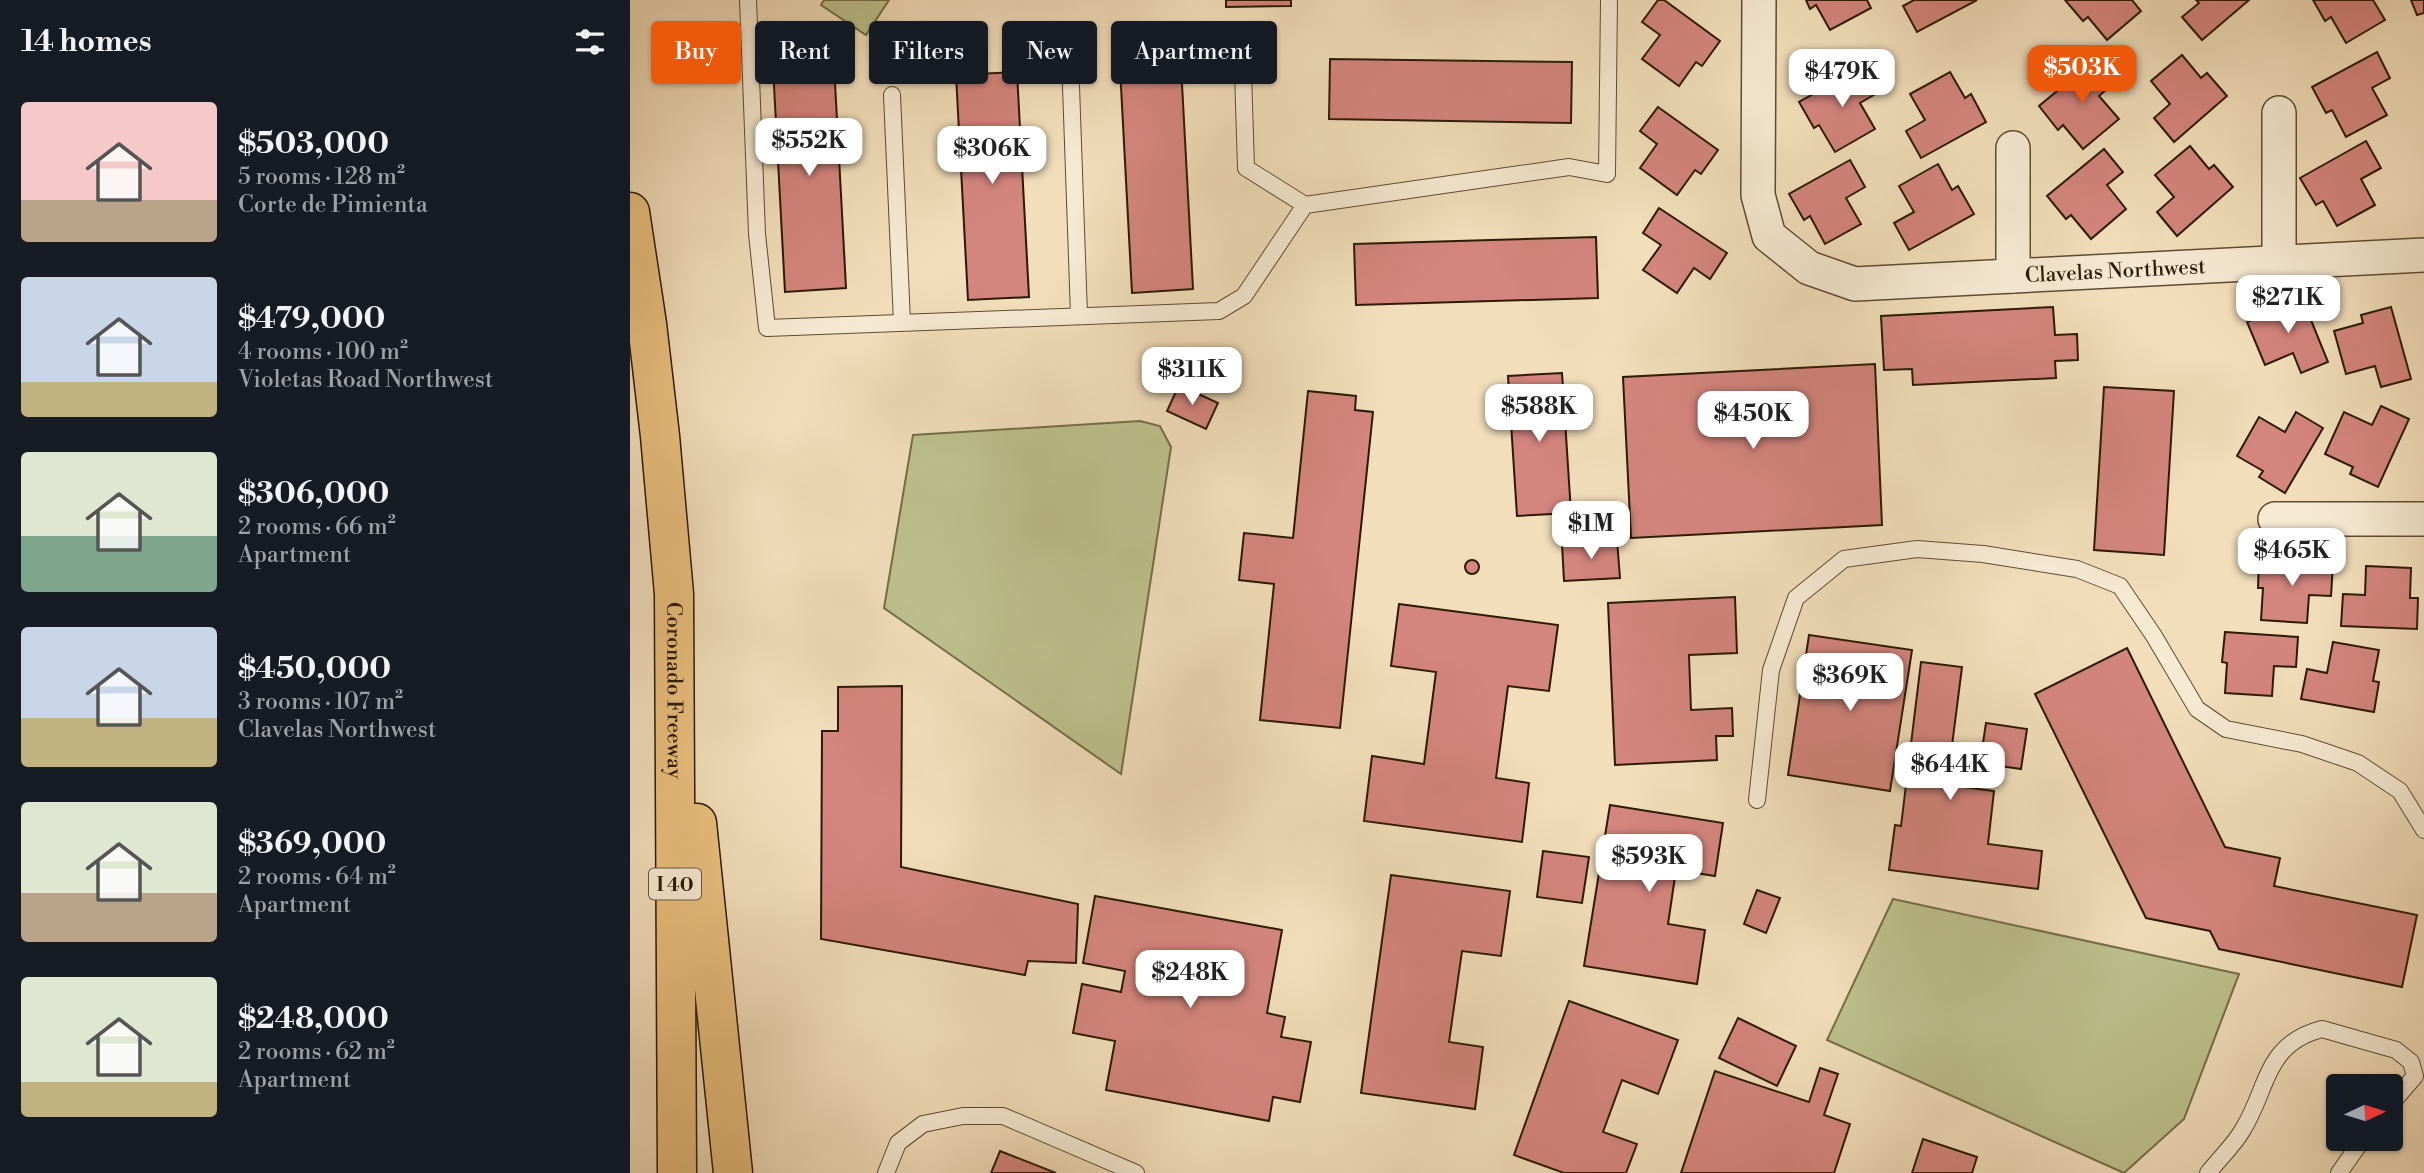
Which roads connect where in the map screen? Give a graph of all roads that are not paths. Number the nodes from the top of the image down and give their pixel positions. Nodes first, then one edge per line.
1 (748, 0) edge
2 (1609, 0) edge
3 (1759, 0) edge
4 (1243, 84) edge
5 (1071, 86) dead end
6 (892, 95) dead end
7 (2279, 113) dead end
8 (2013, 148) dead end
9 (1305, 205) junction
10 (630, 212) edge
11 (2424, 255) edge
12 (2279, 262) junction
13 (2013, 276) junction
14 (1079, 315) junction
15 (902, 322) junction
16 (2275, 519) dead end
17 (2424, 519) edge
18 (674, 594) junction
19 (1757, 800) dead end
20 (2424, 830) edge
21 (2419, 1073) edge
22 (2403, 1091) edge
23 (2354, 1152) edge
24 (677, 1173) edge
25 (733, 1173) edge
26 (886, 1173) edge
27 (1136, 1173) edge
28 (2208, 1173) edge
29 (2339, 1173) edge

1 - 15 lane
2 - 9 lane
3 - 13 street, Clavelas Northwest
4 - 9 lane
5 - 14 lane
6 - 15 lane
7 - 12 street
8 - 13 street
9 - 14 lane
10 - 18 highway, Coronado Freeway / I 40
11 - 12 street, Clavelas Northwest
12 - 13 street, Clavelas Northwest
14 - 15 lane
16 - 17 street
18 - 24 highway, Coronado Freeway / I 40
18 - 25 highway
19 - 20 lane
21 - 22 lane
21 - 28 lane
23 - 29 lane
26 - 27 lane

